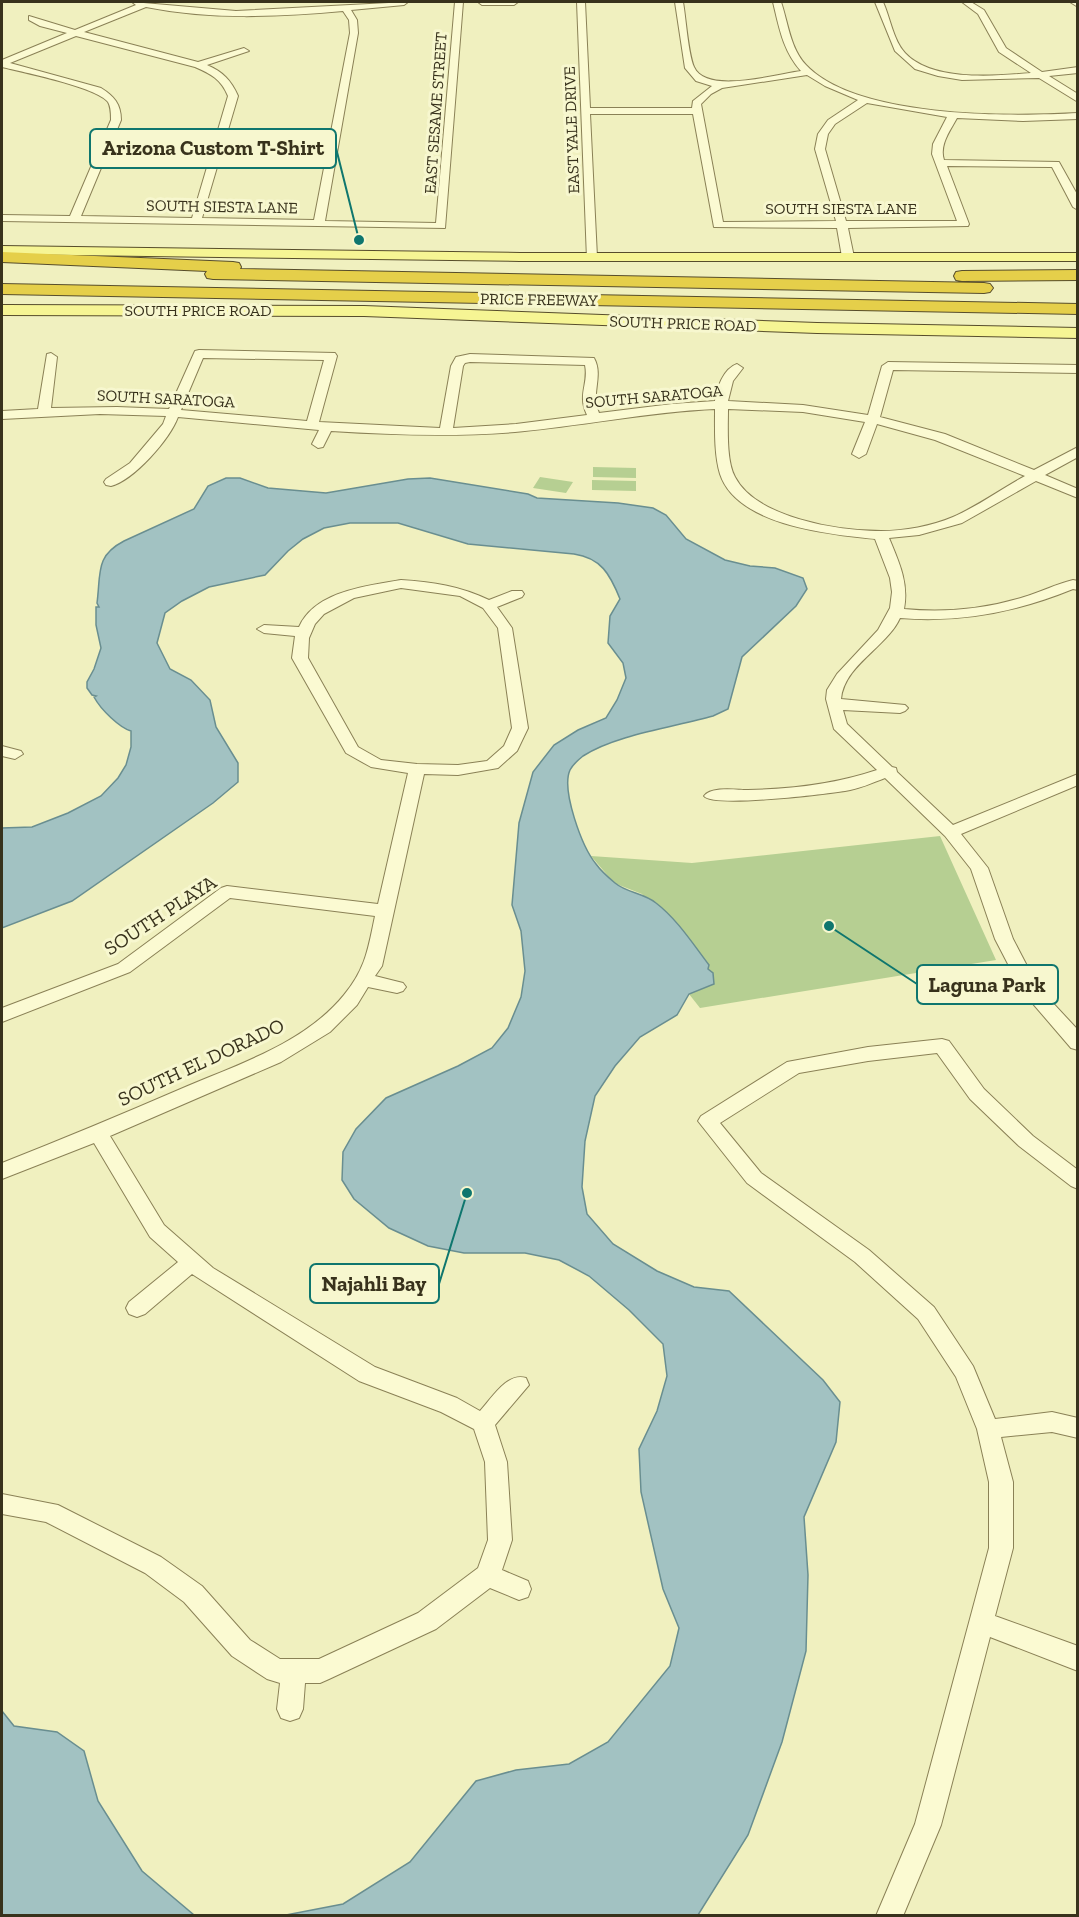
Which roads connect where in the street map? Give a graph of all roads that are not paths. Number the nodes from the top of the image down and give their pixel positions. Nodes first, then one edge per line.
1 (404, 2) edge
2 (459, 2) edge
3 (482, 2) edge
4 (514, 2) edge
5 (581, 2) edge
6 (680, 2) edge
7 (777, 2) edge
8 (879, 2) edge
9 (966, 2) edge
10 (1074, 2) edge
11 (141, 3) edge
12 (1077, 5) edge
13 (345, 7) junction
14 (32, 18) dead end
15 (76, 32) junction
16 (244, 51) dead end
17 (2, 63) edge
18 (198, 65) junction
19 (1077, 70) edge
20 (810, 72) junction
21 (1039, 76) junction
22 (720, 86) junction
23 (1077, 99) edge
24 (866, 100) junction
25 (585, 111) junction
26 (696, 111) junction
27 (953, 116) junction
28 (1077, 116) edge
29 (940, 163) junction
30 (1077, 207) edge
31 (2, 218) edge
32 (74, 220) junction
33 (196, 222) junction
34 (319, 224) junction
35 (842, 225) junction
36 (441, 226) joint
37 (2, 250) edge
38 (848, 256) junction
39 (1077, 256) edge
40 (2, 257) edge
41 (591, 257) junction
42 (2, 271) edge
43 (284, 275) junction
44 (1077, 275) edge
45 (755, 283) junction
46 (2, 288) edge
47 (1077, 290) edge
48 (283, 294) junction
49 (2, 298) edge
50 (538, 299) junction
51 (1077, 309) edge
52 (2, 310) edge
53 (1077, 323) edge
54 (1077, 333) edge
55 (51, 357) dead end
56 (737, 368) dead end
57 (1009, 368) junction
58 (1077, 369) edge
59 (1013, 381) dead end
60 (720, 405) junction
61 (44, 412) junction
62 (175, 413) junction
63 (2, 416) edge
64 (595, 418) junction
65 (872, 419) junction
66 (312, 425) junction
67 (327, 427) junction
68 (446, 431) junction
69 (318, 444) dead end
70 (1077, 451) edge
71 (859, 454) dead end
72 (1033, 475) junction
73 (111, 482) dead end
74 (1077, 494) edge
75 (881, 535) junction
76 (377, 572) dead end
77 (394, 586) junction
78 (1077, 586) edge
79 (517, 594) dead end
80 (489, 605) junction
81 (897, 613) junction
82 (264, 629) dead end
83 (304, 632) junction
84 (834, 705) junction
85 (900, 708) dead end
86 (417, 769) junction
87 (890, 771) junction
88 (1075, 783) edge
89 (712, 796) dead end
90 (951, 832) junction
91 (385, 911) junction
92 (363, 980) junction
93 (397, 987) dead end
94 (2, 1015) edge
95 (1077, 1043) edge
96 (98, 1133) junction
97 (2, 1171) edge
98 (1077, 1181) edge
99 (192, 1262) junction
100 (137, 1308) dead end
101 (518, 1385) dead end
102 (483, 1423) junction
103 (1077, 1428) edge
104 (988, 1429) junction
105 (2, 1504) edge
106 (488, 1575) junction
107 (519, 1588) dead end
108 (981, 1622) junction
109 (1077, 1659) edge
110 (293, 1671) junction
111 (290, 1709) dead end
112 (889, 1916) edge

1 - 13 street
2 - 36 street, EAST SESAME STREET
3 - 4 street
5 - 25 street, EAST YALE DRIVE
6 - 22 street
7 - 20 street
8 - 21 street
9 - 21 street
10 - 12 street
11 - 13 street
11 - 15 street
13 - 34 street
14 - 15 street
15 - 17 street
15 - 18 street
16 - 18 street
17 - 32 street
18 - 33 street
19 - 21 street
20 - 22 street
20 - 24 street
21 - 23 street
22 - 26 street
24 - 27 street
24 - 35 street
25 - 26 street
25 - 41 street, EAST YALE DRIVE
26 - 35 street, SOUTH SIESTA LANE
27 - 28 street
27 - 29 street
29 - 30 street
29 - 35 street, SOUTH SIESTA LANE
31 - 32 street, SOUTH SIESTA LANE
32 - 33 street, SOUTH SIESTA LANE
33 - 34 street, SOUTH SIESTA LANE
34 - 36 street, SOUTH SIESTA LANE
35 - 38 street
37 - 41 main road
38 - 39 main road
38 - 41 main road
40 - 43 highway
42 - 43 highway, PRICE FREEWAY
43 - 45 highway, PRICE FREEWAY
44 - 45 highway
45 - 47 highway, PRICE FREEWAY
46 - 48 highway, PRICE FREEWAY
48 - 49 highway
48 - 50 highway, PRICE FREEWAY
50 - 51 highway, PRICE FREEWAY
50 - 53 highway
52 - 54 main road, SOUTH PRICE ROAD
55 - 61 street
56 - 60 street
57 - 58 street
57 - 59 street
57 - 65 street
60 - 64 street, SOUTH SARATOGA
60 - 65 street, SOUTH SARATOGA
60 - 75 street
61 - 62 street, SOUTH SARATOGA
61 - 63 street, SOUTH SARATOGA
62 - 66 street, SOUTH SARATOGA
62 - 66 street
62 - 73 street
64 - 68 street, SOUTH SARATOGA
64 - 68 street
65 - 71 street
65 - 72 street, SOUTH SARATOGA
66 - 67 street, SOUTH SARATOGA
67 - 68 street, SOUTH SARATOGA
67 - 69 street
70 - 72 street
72 - 74 street, SOUTH SARATOGA
72 - 75 street
75 - 81 street
76 - 77 street
77 - 80 street
77 - 83 street
78 - 81 street
79 - 80 street
80 - 86 street
81 - 84 street
82 - 83 street
83 - 86 street
84 - 85 street
84 - 87 street
86 - 91 street, SOUTH EL DORADO
87 - 89 street
87 - 90 street
88 - 90 street
90 - 95 street
91 - 92 street, SOUTH EL DORADO
91 - 94 street, SOUTH PLAYA
92 - 93 street
92 - 96 street, SOUTH EL DORADO
96 - 97 street, SOUTH EL DORADO
96 - 99 street
98 - 104 street
99 - 100 street
99 - 102 street
101 - 102 street
102 - 106 street
103 - 104 street
104 - 108 street
105 - 110 street
106 - 107 street
106 - 110 street
108 - 109 street
108 - 112 street
110 - 111 street

